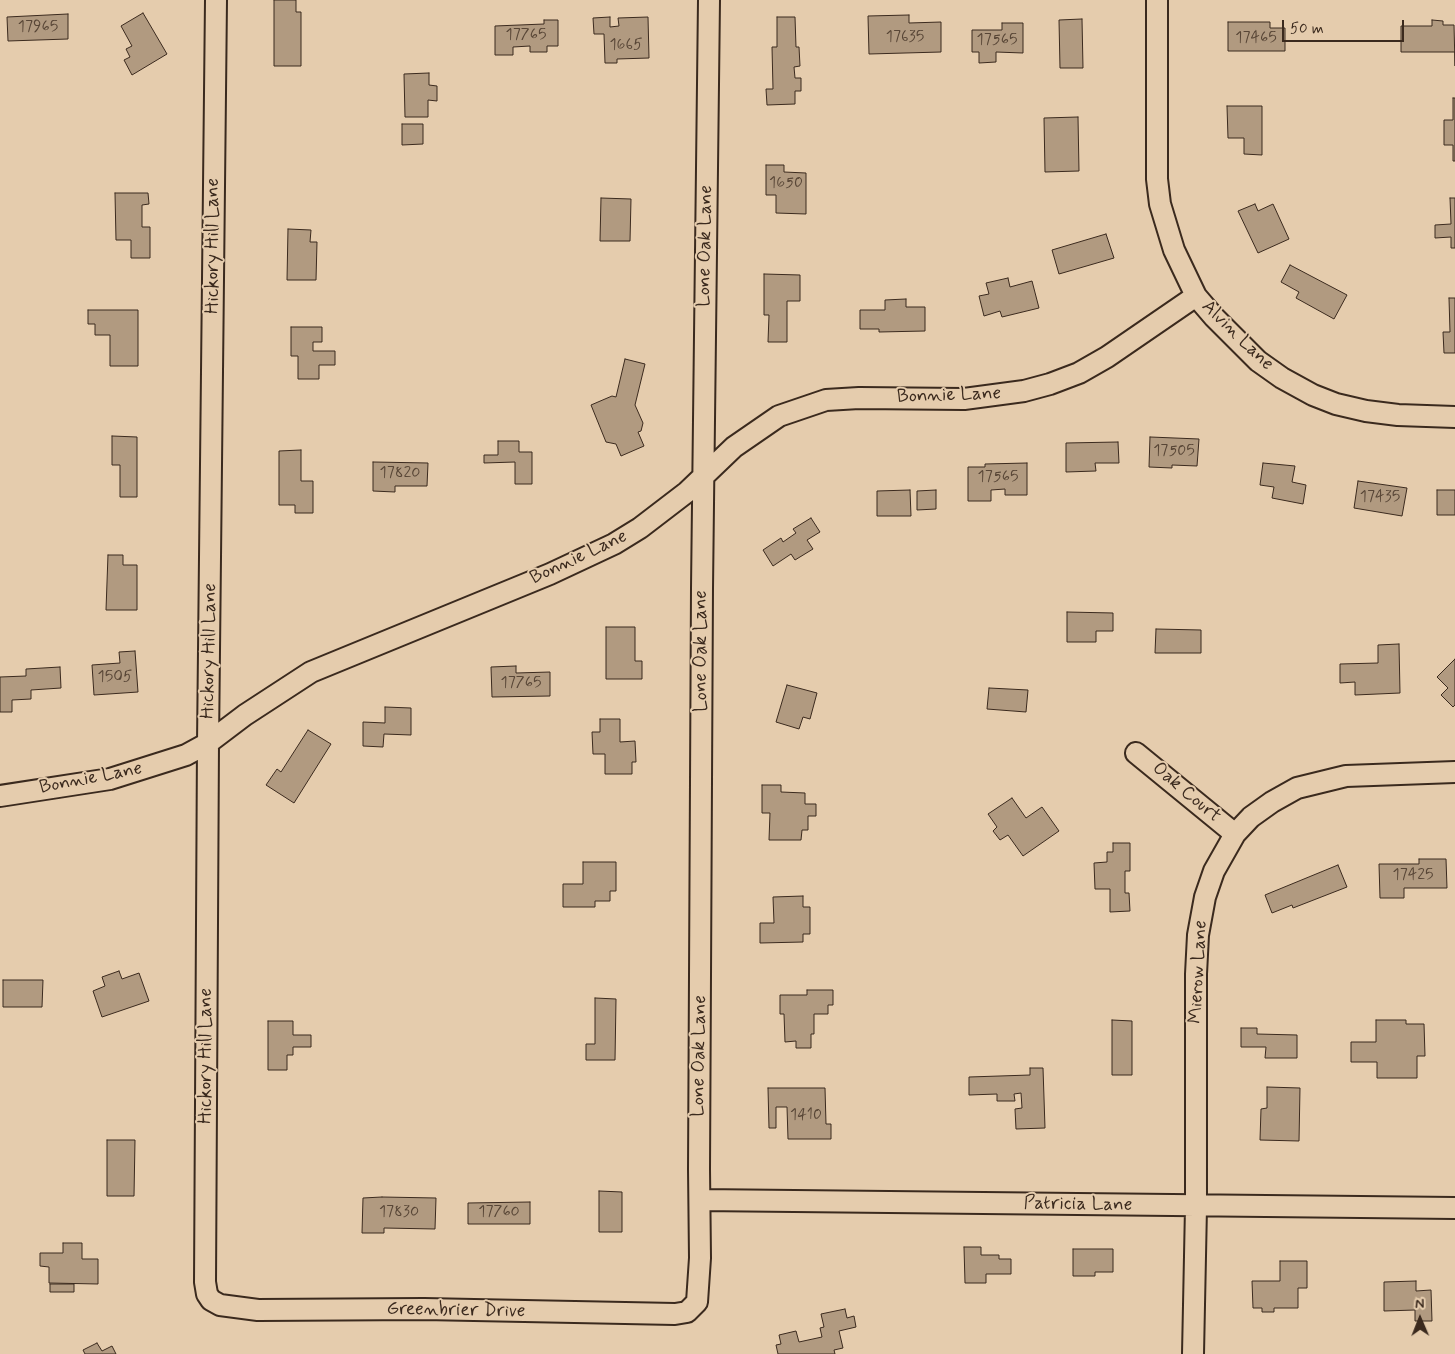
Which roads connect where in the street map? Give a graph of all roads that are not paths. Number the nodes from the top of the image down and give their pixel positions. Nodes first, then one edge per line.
1 (216, 0) edge
2 (709, 0) edge
3 (1157, 0) edge
4 (1196, 296) junction
5 (1455, 417) edge
6 (704, 475) junction
7 (208, 743) junction
8 (1136, 752) dead end
9 (1455, 772) edge
10 (0, 796) edge
11 (1235, 834) junction
12 (700, 1200) junction
13 (1196, 1207) junction
14 (1455, 1208) edge
15 (211, 1300) joint
16 (697, 1302) joint
17 (1194, 1354) edge

1 - 7 street, Hickory Hill Lane
2 - 6 street, Lone Oak Lane
3 - 4 street, Alvin Lane
4 - 5 street, Alvin Lane
4 - 6 street, Bonnie Lane
6 - 7 street, Bonnie Lane
6 - 12 street, Lone Oak Lane
7 - 10 street, Bonnie Lane
7 - 15 street, Hickory Hill Lane
8 - 11 street, Oak Court
9 - 11 street, Mierow Lane
11 - 13 street, Mierow Lane
12 - 13 street, Patricia Lane
12 - 16 street, Lone Oak Lane
13 - 14 street, Patricia Lane
13 - 17 street, Mierow Lane
15 - 16 street, Greenbrier Drive

